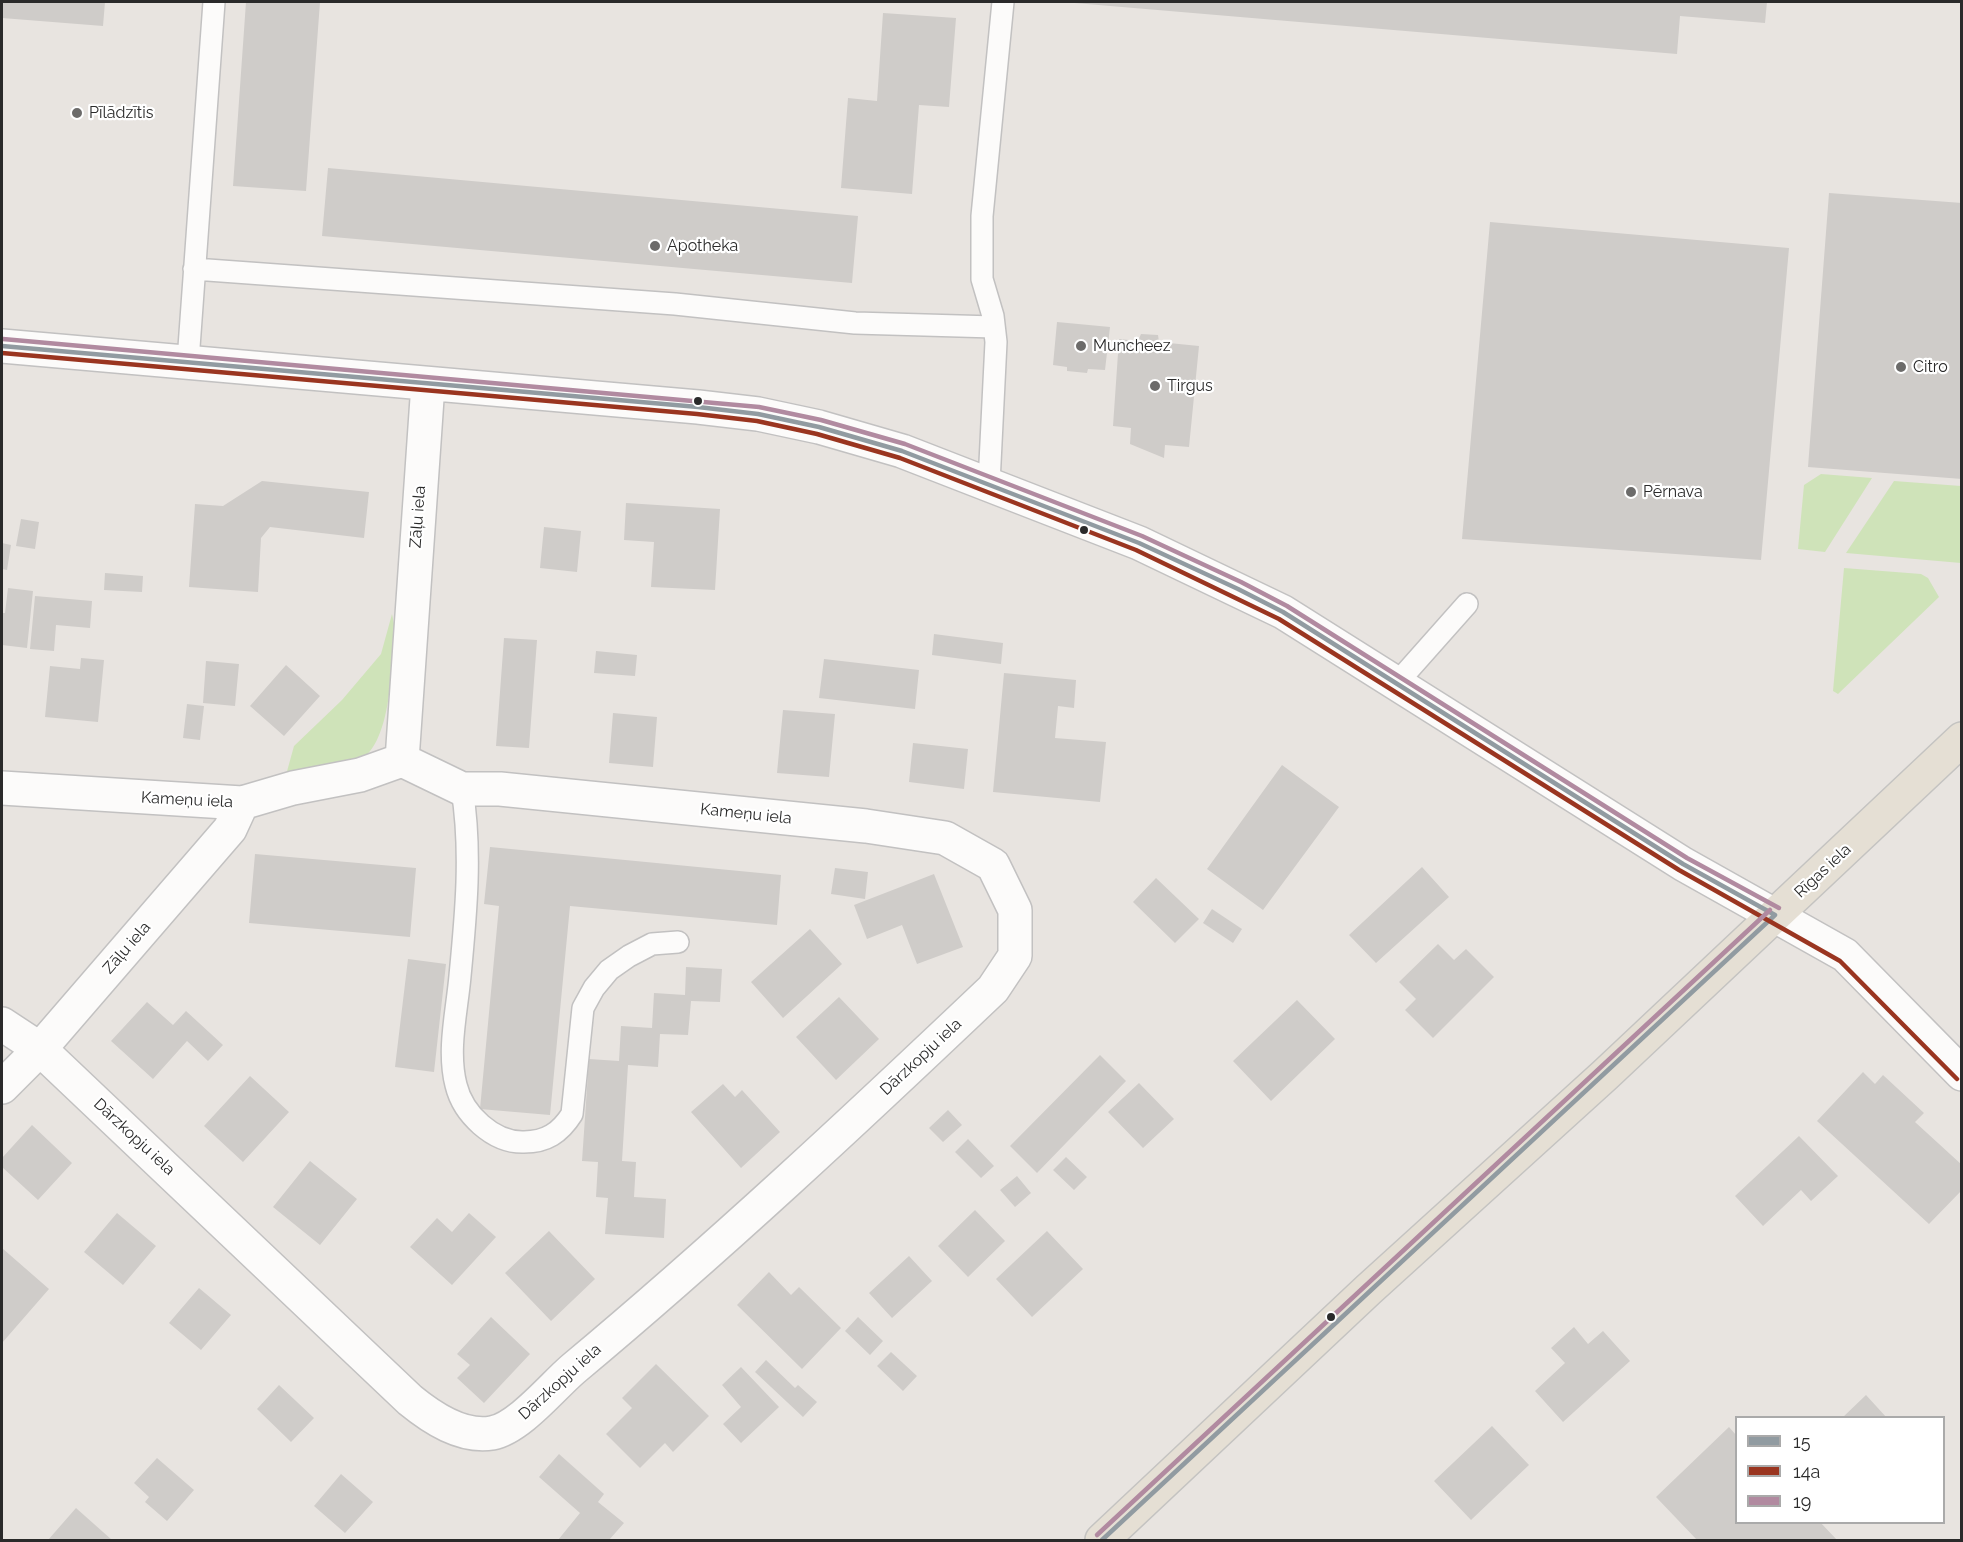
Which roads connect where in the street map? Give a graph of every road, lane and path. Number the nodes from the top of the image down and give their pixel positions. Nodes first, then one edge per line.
1 (214, 2) edge
2 (1003, 2) edge
3 (194, 269) junction
4 (994, 327) junction
5 (2, 346) edge
6 (188, 361) junction
7 (428, 384) junction
8 (989, 483) junction
9 (1467, 604) dead end
10 (1396, 684) junction
11 (1962, 739) edge
12 (402, 760) junction
13 (2, 788) edge
14 (462, 789) junction
15 (242, 803) junction
16 (1775, 915) junction
17 (678, 942) dead end
18 (1015, 956) joint
19 (2, 1024) edge
20 (40, 1049) junction
21 (1962, 1074) edge
22 (2, 1087) edge
23 (1102, 1540) edge

1 - 3 lane
2 - 4 lane
3 - 4 lane
3 - 6 lane
4 - 8 lane
5 - 6 street
6 - 7 street
7 - 8 street
7 - 12 street, Zāļu iela
8 - 10 street
9 - 10 lane
10 - 16 street
11 - 16 main road, Rīgas iela
12 - 14 street, Kameņu iela
12 - 15 street, Kameņu iela
13 - 15 street, Kameņu iela
14 - 17 lane
14 - 18 street, Kameņu iela
15 - 20 street, Zāļu iela
16 - 21 street
16 - 23 main road, Rīgas iela
18 - 20 street, Dārzkopju iela
19 - 20 street, Dārzkopju iela
20 - 22 street, Zāļu iela

